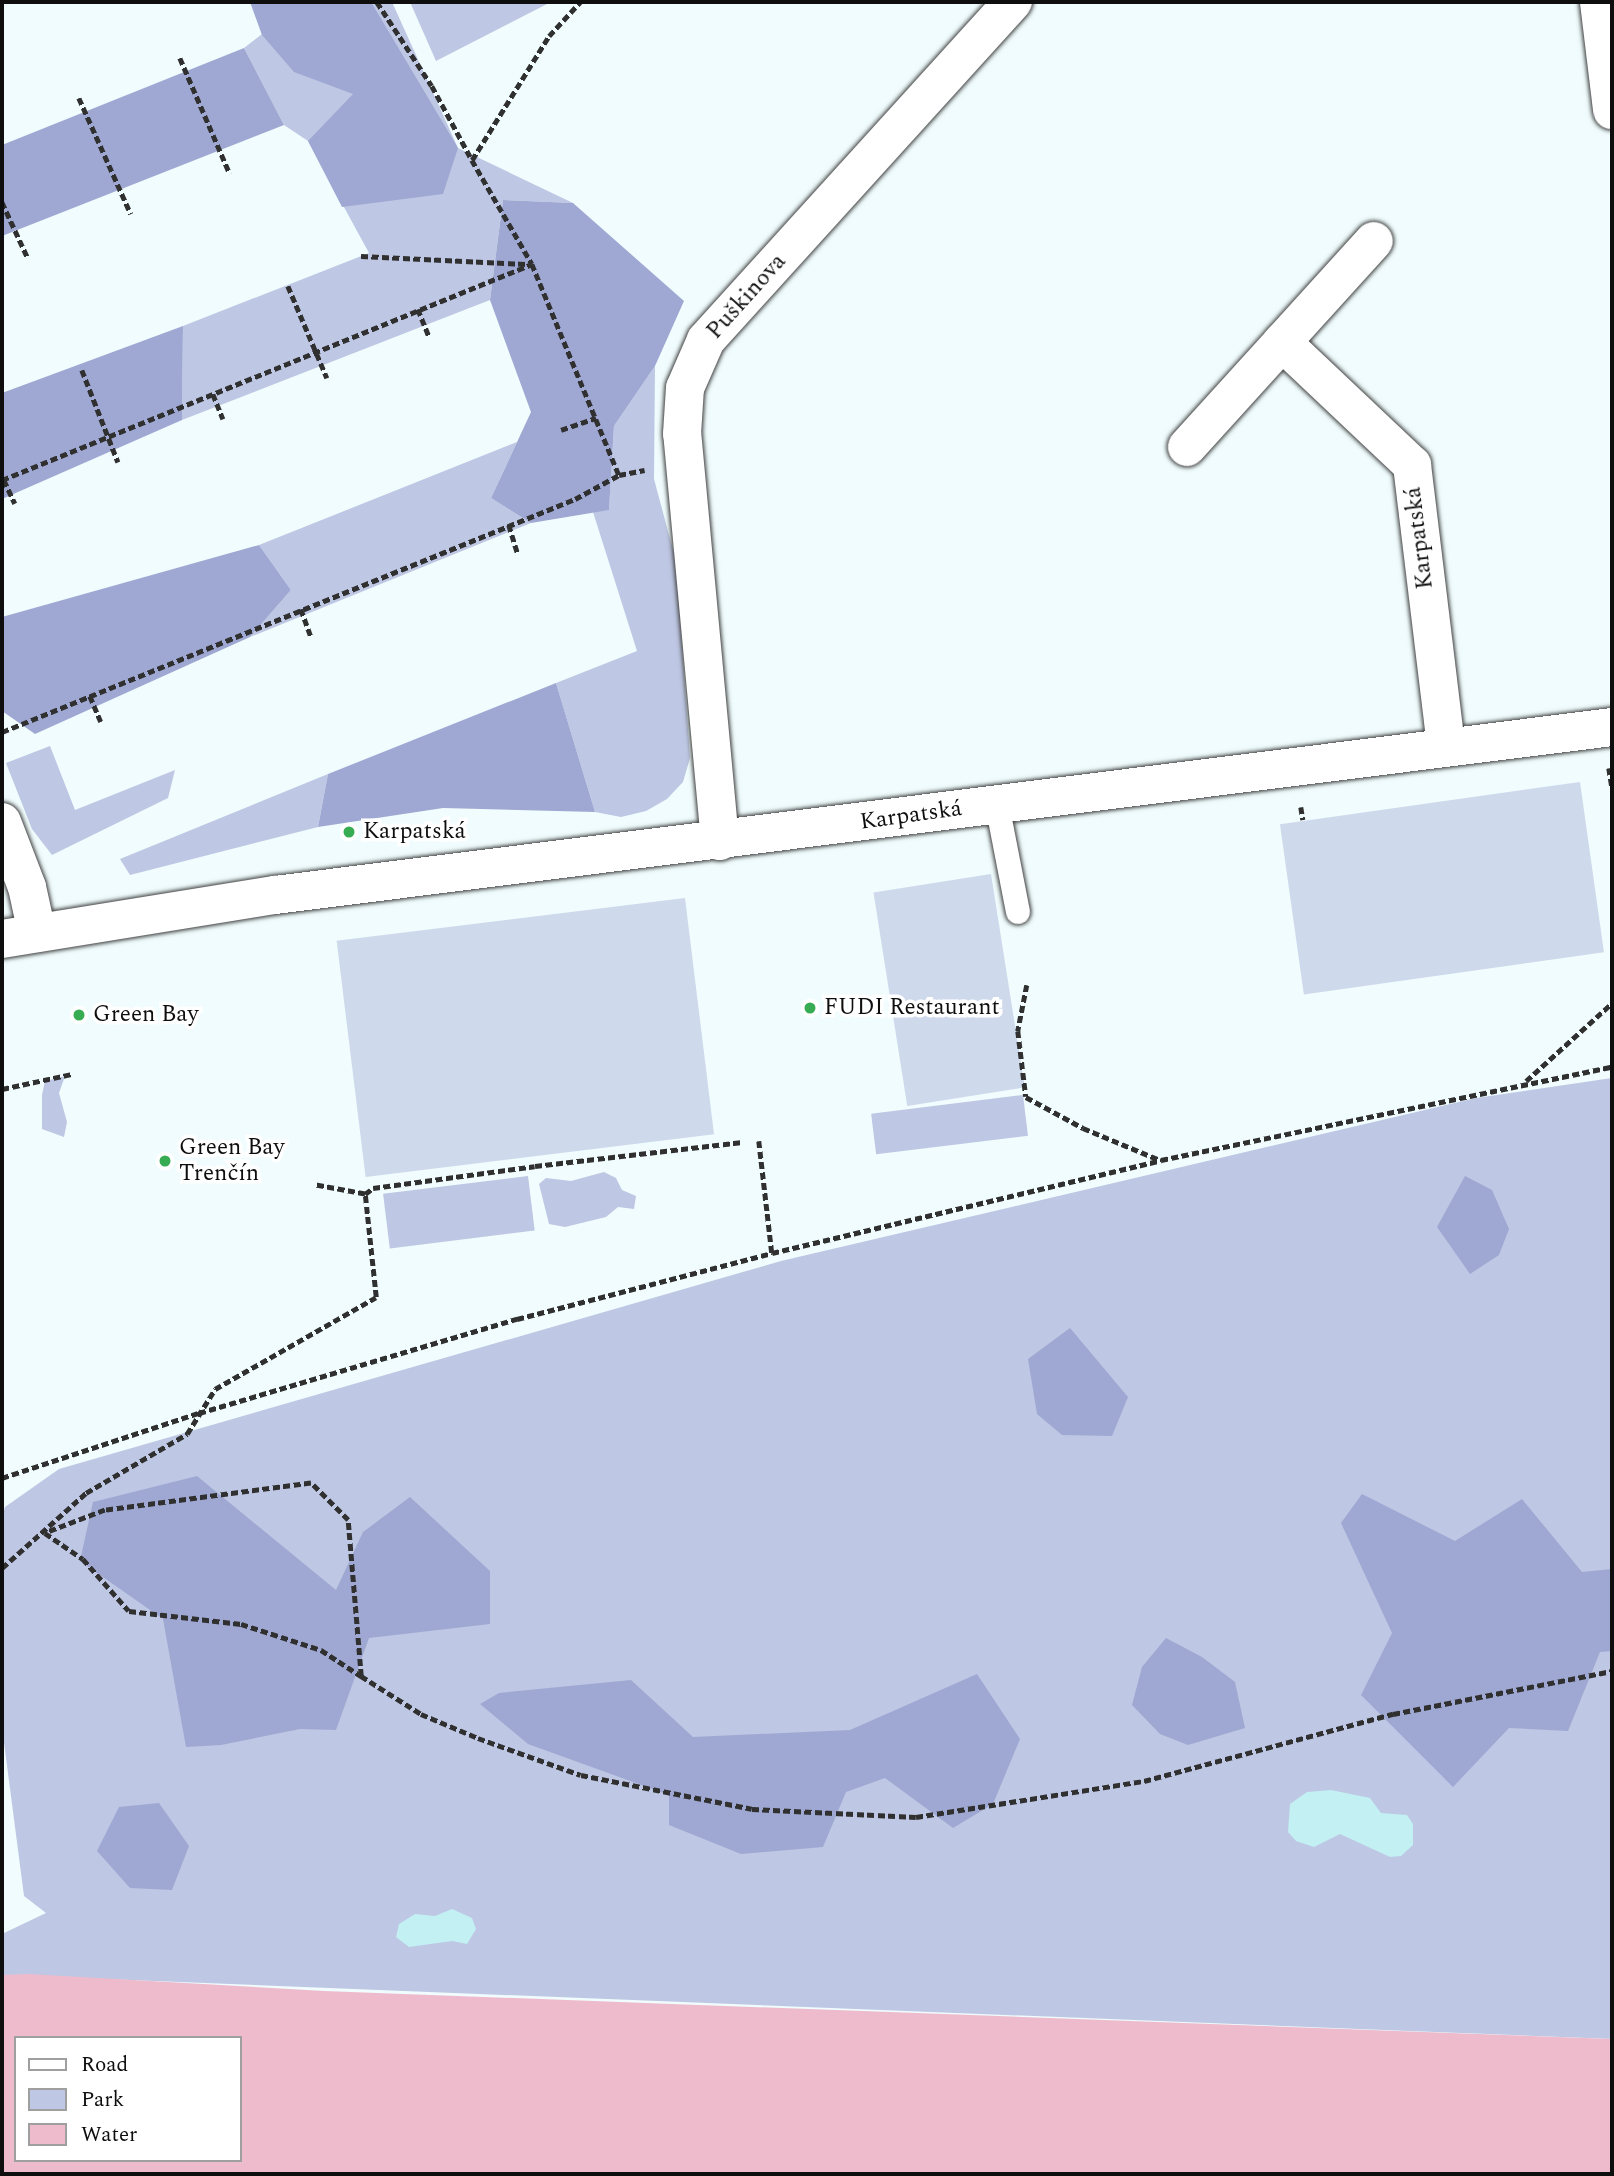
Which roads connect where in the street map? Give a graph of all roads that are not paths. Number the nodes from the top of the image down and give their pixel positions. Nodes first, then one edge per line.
1 (1013, 2) edge
2 (1019, 2) edge
3 (1598, 2) edge
4 (1609, 57) edge
5 (923, 103) junction
6 (1612, 110) edge
7 (1374, 241) dead end
8 (1282, 342) junction
9 (1187, 447) dead end
10 (1612, 727) edge
11 (1446, 747) junction
12 (997, 804) junction
13 (2, 822) edge
14 (720, 841) junction
15 (1017, 912) dead end
16 (19, 936) edge

1 - 5 street, Puškinova
2 - 5 lane
3 - 4 street
4 - 6 street
5 - 14 street, Puškinova
7 - 8 street
8 - 9 street
8 - 11 street, Karpatská
10 - 11 street, Karpatská
11 - 12 street, Karpatská
12 - 14 street, Karpatská
12 - 15 lane
13 - 16 street
14 - 16 street, Karpatská

